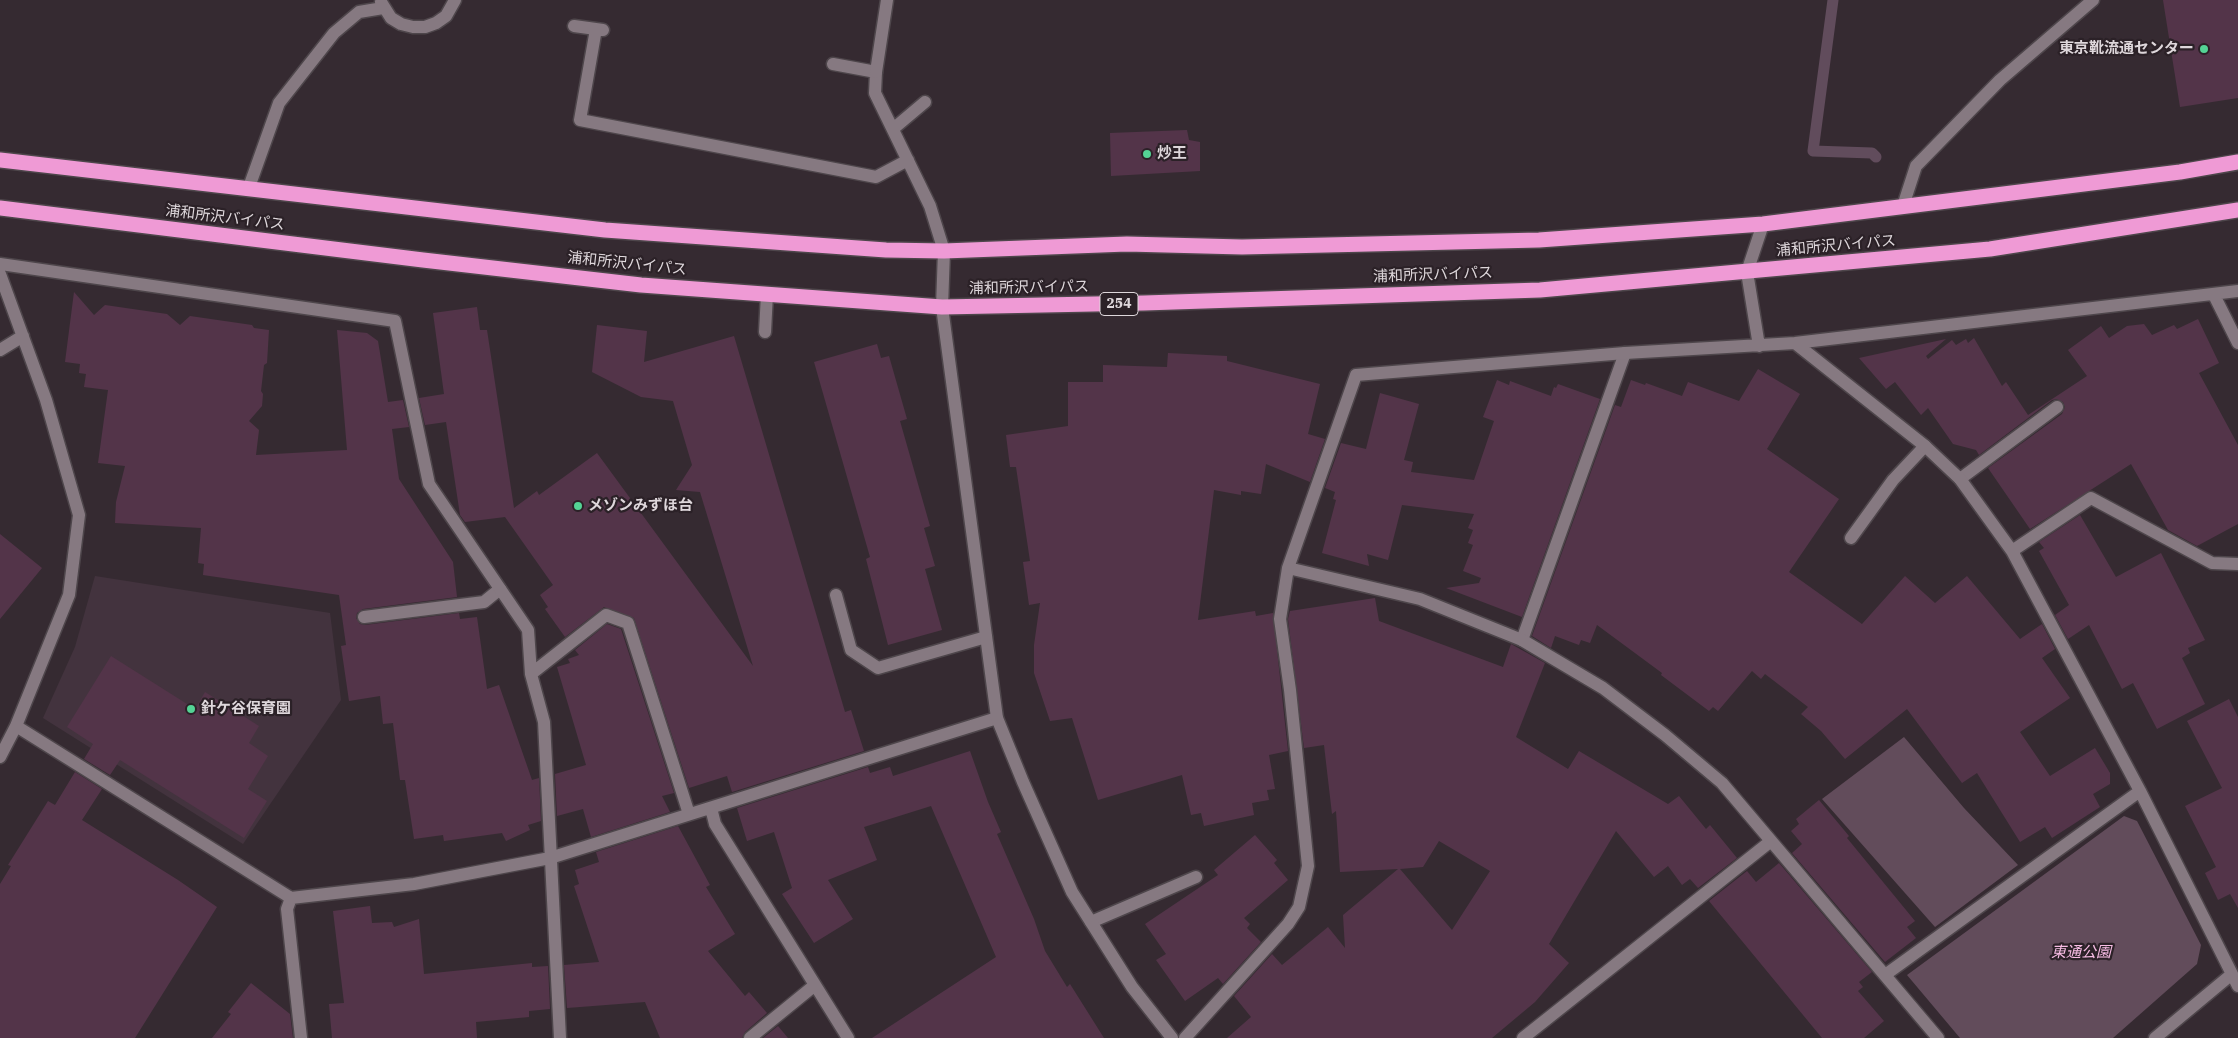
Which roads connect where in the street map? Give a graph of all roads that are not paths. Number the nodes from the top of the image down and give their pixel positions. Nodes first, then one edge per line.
1 (456, 0) edge
2 (887, 0) edge
3 (2092, 0) edge
4 (381, 4) edge
5 (574, 26) dead end
6 (833, 64) dead end
7 (876, 72) junction
8 (925, 102) dead end
9 (893, 129) junction
10 (0, 160) edge
11 (908, 160) junction
12 (2238, 162) edge
13 (248, 190) junction
14 (1902, 206) junction
15 (0, 208) edge
16 (2238, 210) edge
17 (1763, 224) junction
18 (944, 250) junction
19 (0, 264) edge
20 (1748, 272) junction
21 (0, 274) edge
22 (2238, 291) edge
23 (767, 294) junction
24 (2214, 295) junction
25 (942, 307) junction
26 (765, 332) dead end
27 (23, 336) junction
28 (1796, 342) junction
29 (2238, 343) edge
30 (1759, 346) junction
31 (0, 350) edge
32 (1625, 353) junction
33 (2057, 407) dead end
34 (1925, 446) junction
35 (1960, 479) junction
36 (1851, 538) dead end
37 (2012, 551) junction
38 (2238, 564) edge
39 (1288, 568) junction
40 (500, 589) junction
41 (836, 595) dead end
42 (364, 617) dead end
43 (986, 637) junction
44 (1522, 640) junction
45 (532, 674) junction
46 (997, 718) junction
47 (16, 726) junction
48 (0, 757) edge
49 (2140, 791) junction
50 (711, 808) junction
51 (689, 814) junction
52 (1772, 841) junction
53 (550, 858) junction
54 (1196, 877) dead end
55 (290, 898) junction
56 (1091, 922) junction
57 (2232, 974) junction
58 (1885, 976) junction
59 (815, 985) junction
60 (2238, 986) edge
61 (301, 1038) edge
62 (560, 1038) edge
63 (750, 1038) edge
64 (848, 1038) edge
65 (1172, 1038) edge
66 (1185, 1038) edge
67 (1523, 1038) edge
68 (1938, 1038) edge
69 (2155, 1038) edge

1 - 4 street
2 - 7 street
3 - 14 street
4 - 13 street
5 - 11 street
6 - 7 street
7 - 9 street
8 - 9 street
9 - 11 street
10 - 13 highway, 浦和所沢バイパス
11 - 18 street
12 - 14 highway, 浦和所沢バイパス
13 - 18 highway, 浦和所沢バイパス
14 - 17 highway, 浦和所沢バイパス
15 - 23 highway, 浦和所沢バイパス / 254
16 - 20 highway, 浦和所沢バイパス / 254
17 - 18 highway, 浦和所沢バイパス
17 - 20 street
18 - 25 street
19 - 40 street
20 - 25 highway, 浦和所沢バイパス / 254
20 - 30 street
21 - 27 street
22 - 24 street
23 - 25 highway, 浦和所沢バイパス / 254
23 - 26 street
24 - 28 street
24 - 29 street
25 - 43 street
27 - 31 street
27 - 47 street
28 - 30 street
28 - 34 street
30 - 32 street
32 - 39 street
32 - 44 street
33 - 35 street
34 - 35 street
34 - 36 street
35 - 37 street
37 - 38 street
37 - 49 street
39 - 44 street
39 - 66 street
40 - 42 street
40 - 45 street
41 - 43 street
43 - 46 street
44 - 52 street
45 - 51 street
45 - 53 street
46 - 50 street
46 - 56 street
47 - 48 street
47 - 55 street
49 - 57 street
49 - 58 street
50 - 51 street
50 - 59 street
51 - 53 street
52 - 58 street
52 - 67 street
53 - 55 street
53 - 62 street
54 - 56 street
55 - 61 street
56 - 65 street
57 - 60 street
57 - 69 street
58 - 68 street
59 - 63 street
59 - 64 street

